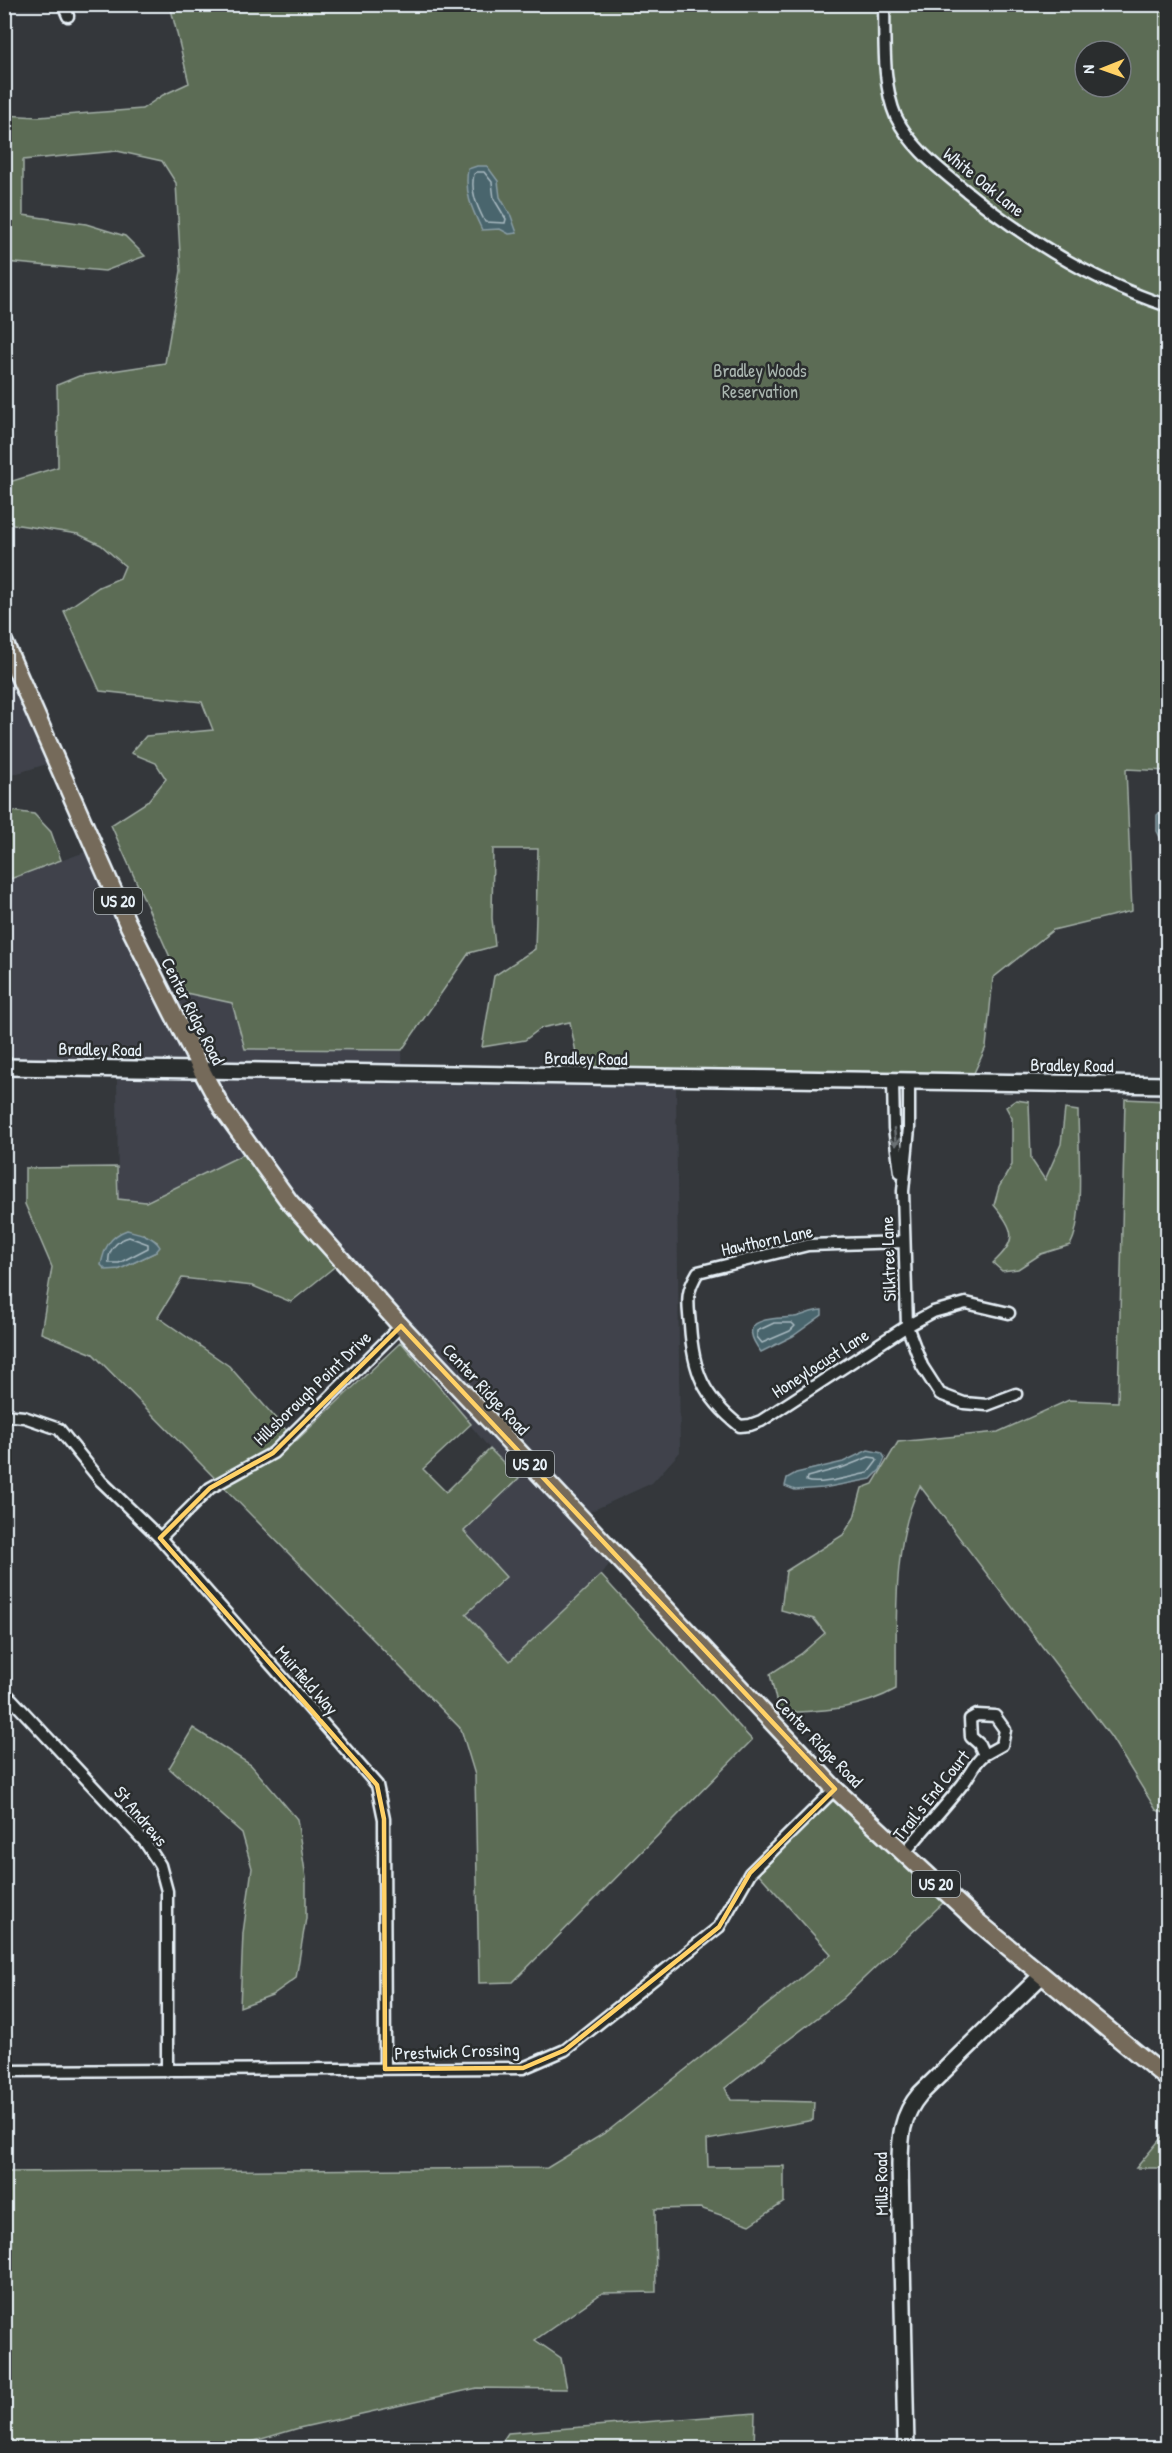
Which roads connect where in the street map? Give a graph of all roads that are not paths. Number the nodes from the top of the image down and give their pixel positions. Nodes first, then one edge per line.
1 (63, 4) edge
2 (884, 4) edge
3 (68, 16) dead end
4 (1167, 306) edge
5 (4, 642) edge
6 (4, 1067) edge
7 (202, 1071) junction
8 (901, 1083) junction
9 (1167, 1085) edge
10 (903, 1191) junction
11 (903, 1242) junction
12 (1009, 1313) dead end
13 (401, 1326) junction
14 (907, 1326) junction
15 (1016, 1394) dead end
16 (4, 1415) edge
17 (750, 1425) joint
18 (160, 1538) junction
19 (4, 1691) edge
20 (984, 1755) dead end
21 (835, 1789) junction
22 (903, 1855) junction
23 (1042, 1975) junction
24 (385, 2070) junction
25 (4, 2071) edge
26 (167, 2071) junction
27 (1167, 2079) edge
28 (906, 2448) edge

1 - 3 street
2 - 4 street, White Oak Lane
5 - 7 main road, Center Ridge Road / US 20
6 - 7 street, Bradley Road
7 - 8 street, Bradley Road
7 - 13 main road, Center Ridge Road / US 20
8 - 9 street, Bradley Road
8 - 10 street, Silktree Lane
8 -> 10 street, Silktree Lane
10 - 11 street, Silktree Lane
11 - 14 street, Silktree Lane
11 - 17 street, Hawthorn Lane
12 - 14 street, Honeylocust Lane
13 - 18 street, Hillsborough Point Drive
13 - 21 main road, Center Ridge Road / US 20
14 - 15 street, Silktree Lane
14 - 17 street, Honeylocust Lane
16 - 18 street, Muirfield Way
18 - 24 street, Muirfield Way
19 - 26 street, St Andrews
20 - 22 street, Trail's End Court
21 - 22 main road, Center Ridge Road / US 20
21 - 24 street, Prestwick Crossing
22 - 23 main road, Center Ridge Road / US 20
23 - 27 main road, Center Ridge Road / US 20
23 - 28 street, Mills Road
24 - 26 street, Prestwick Crossing
25 - 26 street, Prestwick Crossing

